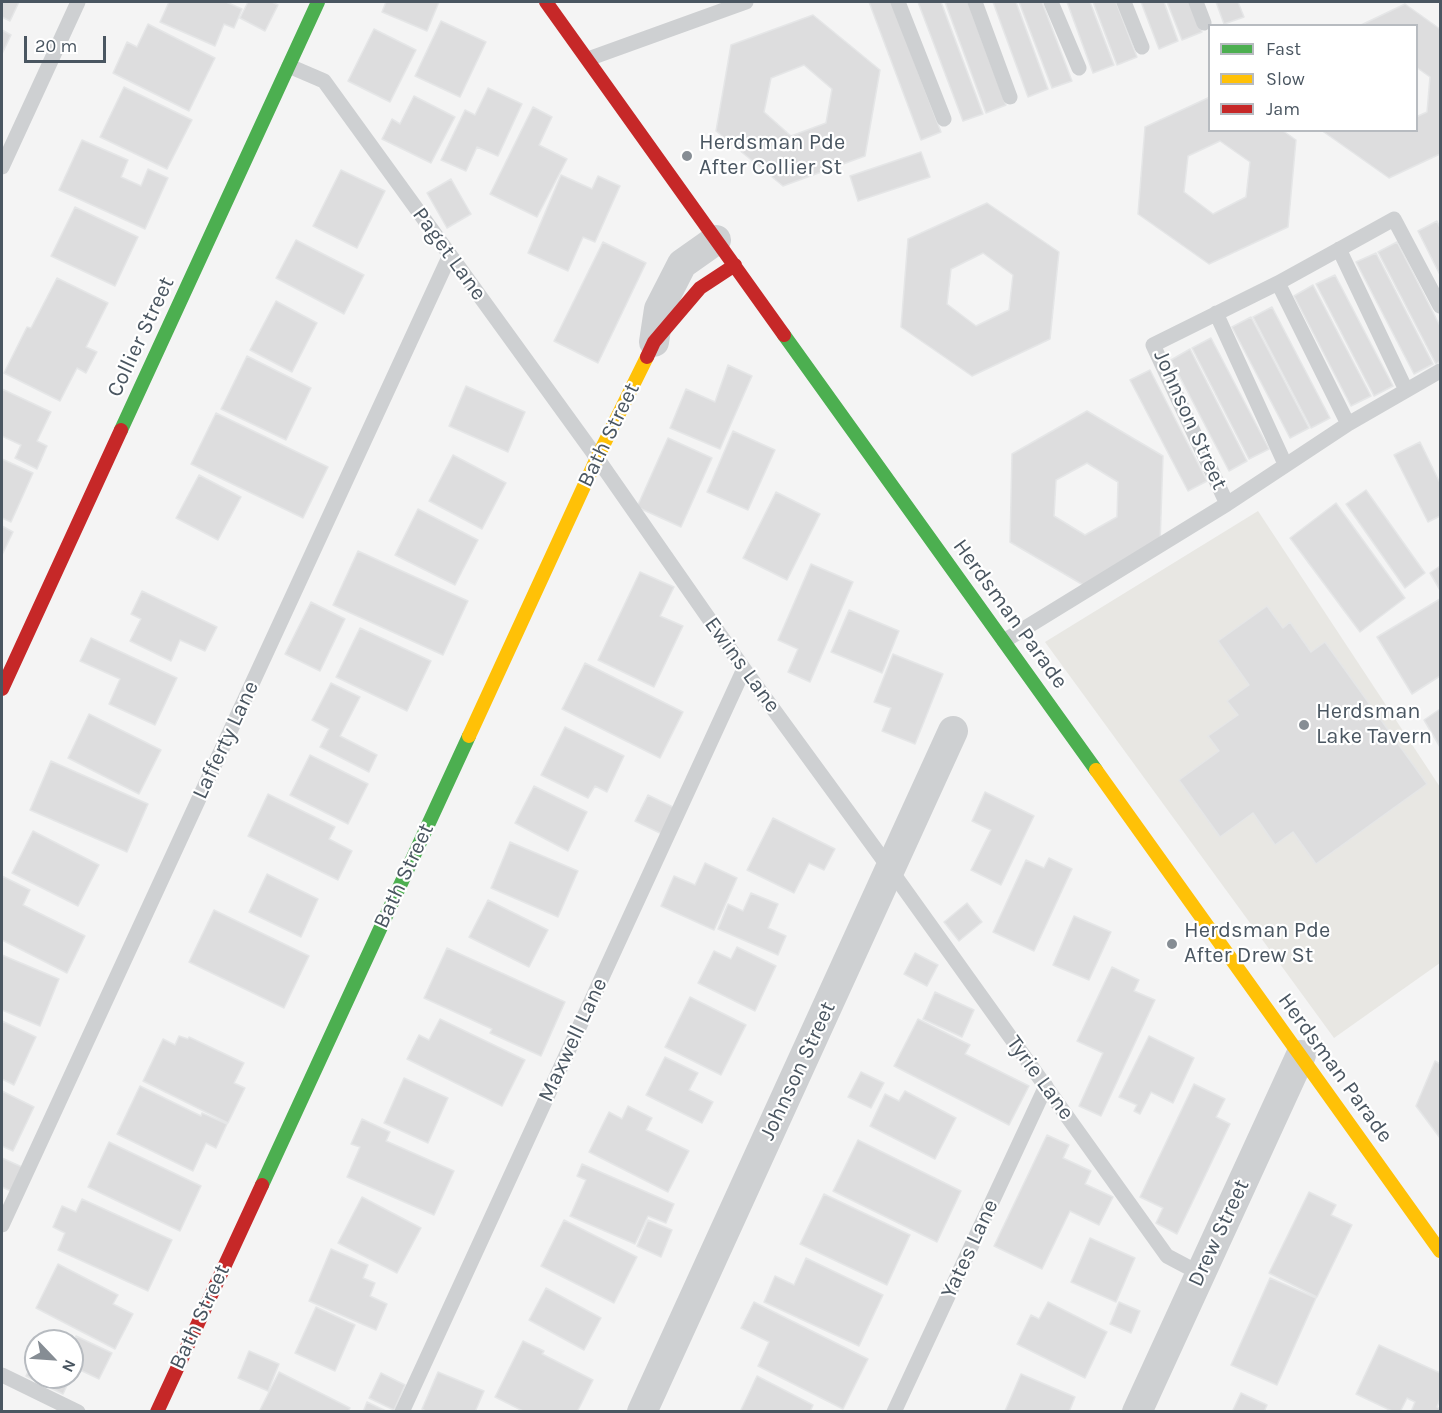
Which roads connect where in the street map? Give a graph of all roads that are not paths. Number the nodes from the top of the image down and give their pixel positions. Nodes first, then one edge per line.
1 (78, 2) edge
2 (318, 2) edge
3 (546, 2) edge
4 (746, 2) edge
5 (898, 2) edge
6 (975, 2) edge
7 (1051, 2) edge
8 (1124, 2) edge
9 (1196, 2) edge
10 (1204, 23) dead end
11 (1142, 47) dead end
12 (588, 58) junction
13 (289, 66) junction
14 (1079, 68) dead end
15 (1010, 97) dead end
16 (944, 120) dead end
17 (2, 167) edge
18 (716, 240) junction
19 (1339, 249) junction
20 (450, 255) junction
21 (735, 266) junction
22 (1278, 283) junction
23 (1440, 306) edge
24 (1216, 313) junction
25 (654, 342) junction
26 (1440, 371) edge
27 (1406, 390) junction
28 (1348, 424) junction
29 (597, 458) junction
30 (1285, 464) junction
31 (1227, 504) junction
32 (1004, 641) junction
33 (744, 669) junction
34 (2, 689) edge
35 (953, 730) dead end
36 (890, 869) junction
37 (1300, 1055) junction
38 (1046, 1086) junction
39 (2, 1225) edge
40 (1440, 1251) edge
41 (1201, 1274) junction
42 (2, 1375) edge
43 (78, 1412) edge
44 (157, 1412) edge
45 (402, 1412) edge
46 (642, 1412) edge
47 (894, 1412) edge
48 (1137, 1412) edge

1 - 17 lane
2 - 13 street, Collier Street
3 - 12 street, Herdsman Parade
4 - 12 lane
5 - 16 lane
6 - 15 lane
7 - 14 lane
8 - 11 lane
9 - 10 lane
12 - 18 street, Herdsman Parade
13 - 20 lane, Paget Lane
13 - 34 street, Collier Street
18 - 21 street, Herdsman Parade
18 - 25 street, Bath Street
19 - 22 lane, Johnson Street
19 - 23 lane, Johnson Street
19 - 27 lane
20 - 29 lane, Paget Lane
20 - 39 lane, Lafferty Lane
21 - 25 street, Bath Street
21 - 32 street, Herdsman Parade
22 - 24 lane, Johnson Street
22 - 28 lane
24 - 30 lane
24 - 31 lane, Johnson Street
25 - 29 street, Bath Street
26 - 27 lane, Johnson Street
27 - 28 lane, Johnson Street
28 - 30 lane, Johnson Street
29 - 33 lane, Ewins Lane
29 - 44 street, Bath Street
30 - 31 lane, Johnson Street
31 - 32 lane, Johnson Street
32 - 37 street, Herdsman Parade
33 - 36 lane, Ewins Lane
33 - 45 lane, Maxwell Lane
35 - 36 street, Johnson Street
36 - 38 lane, Tyrie Lane
36 - 46 street, Johnson Street
37 - 40 street, Herdsman Parade
37 - 41 street, Drew Street
38 - 41 lane, Tyrie Lane
38 - 47 lane, Yates Lane
41 - 48 street, Drew Street
42 - 43 lane

